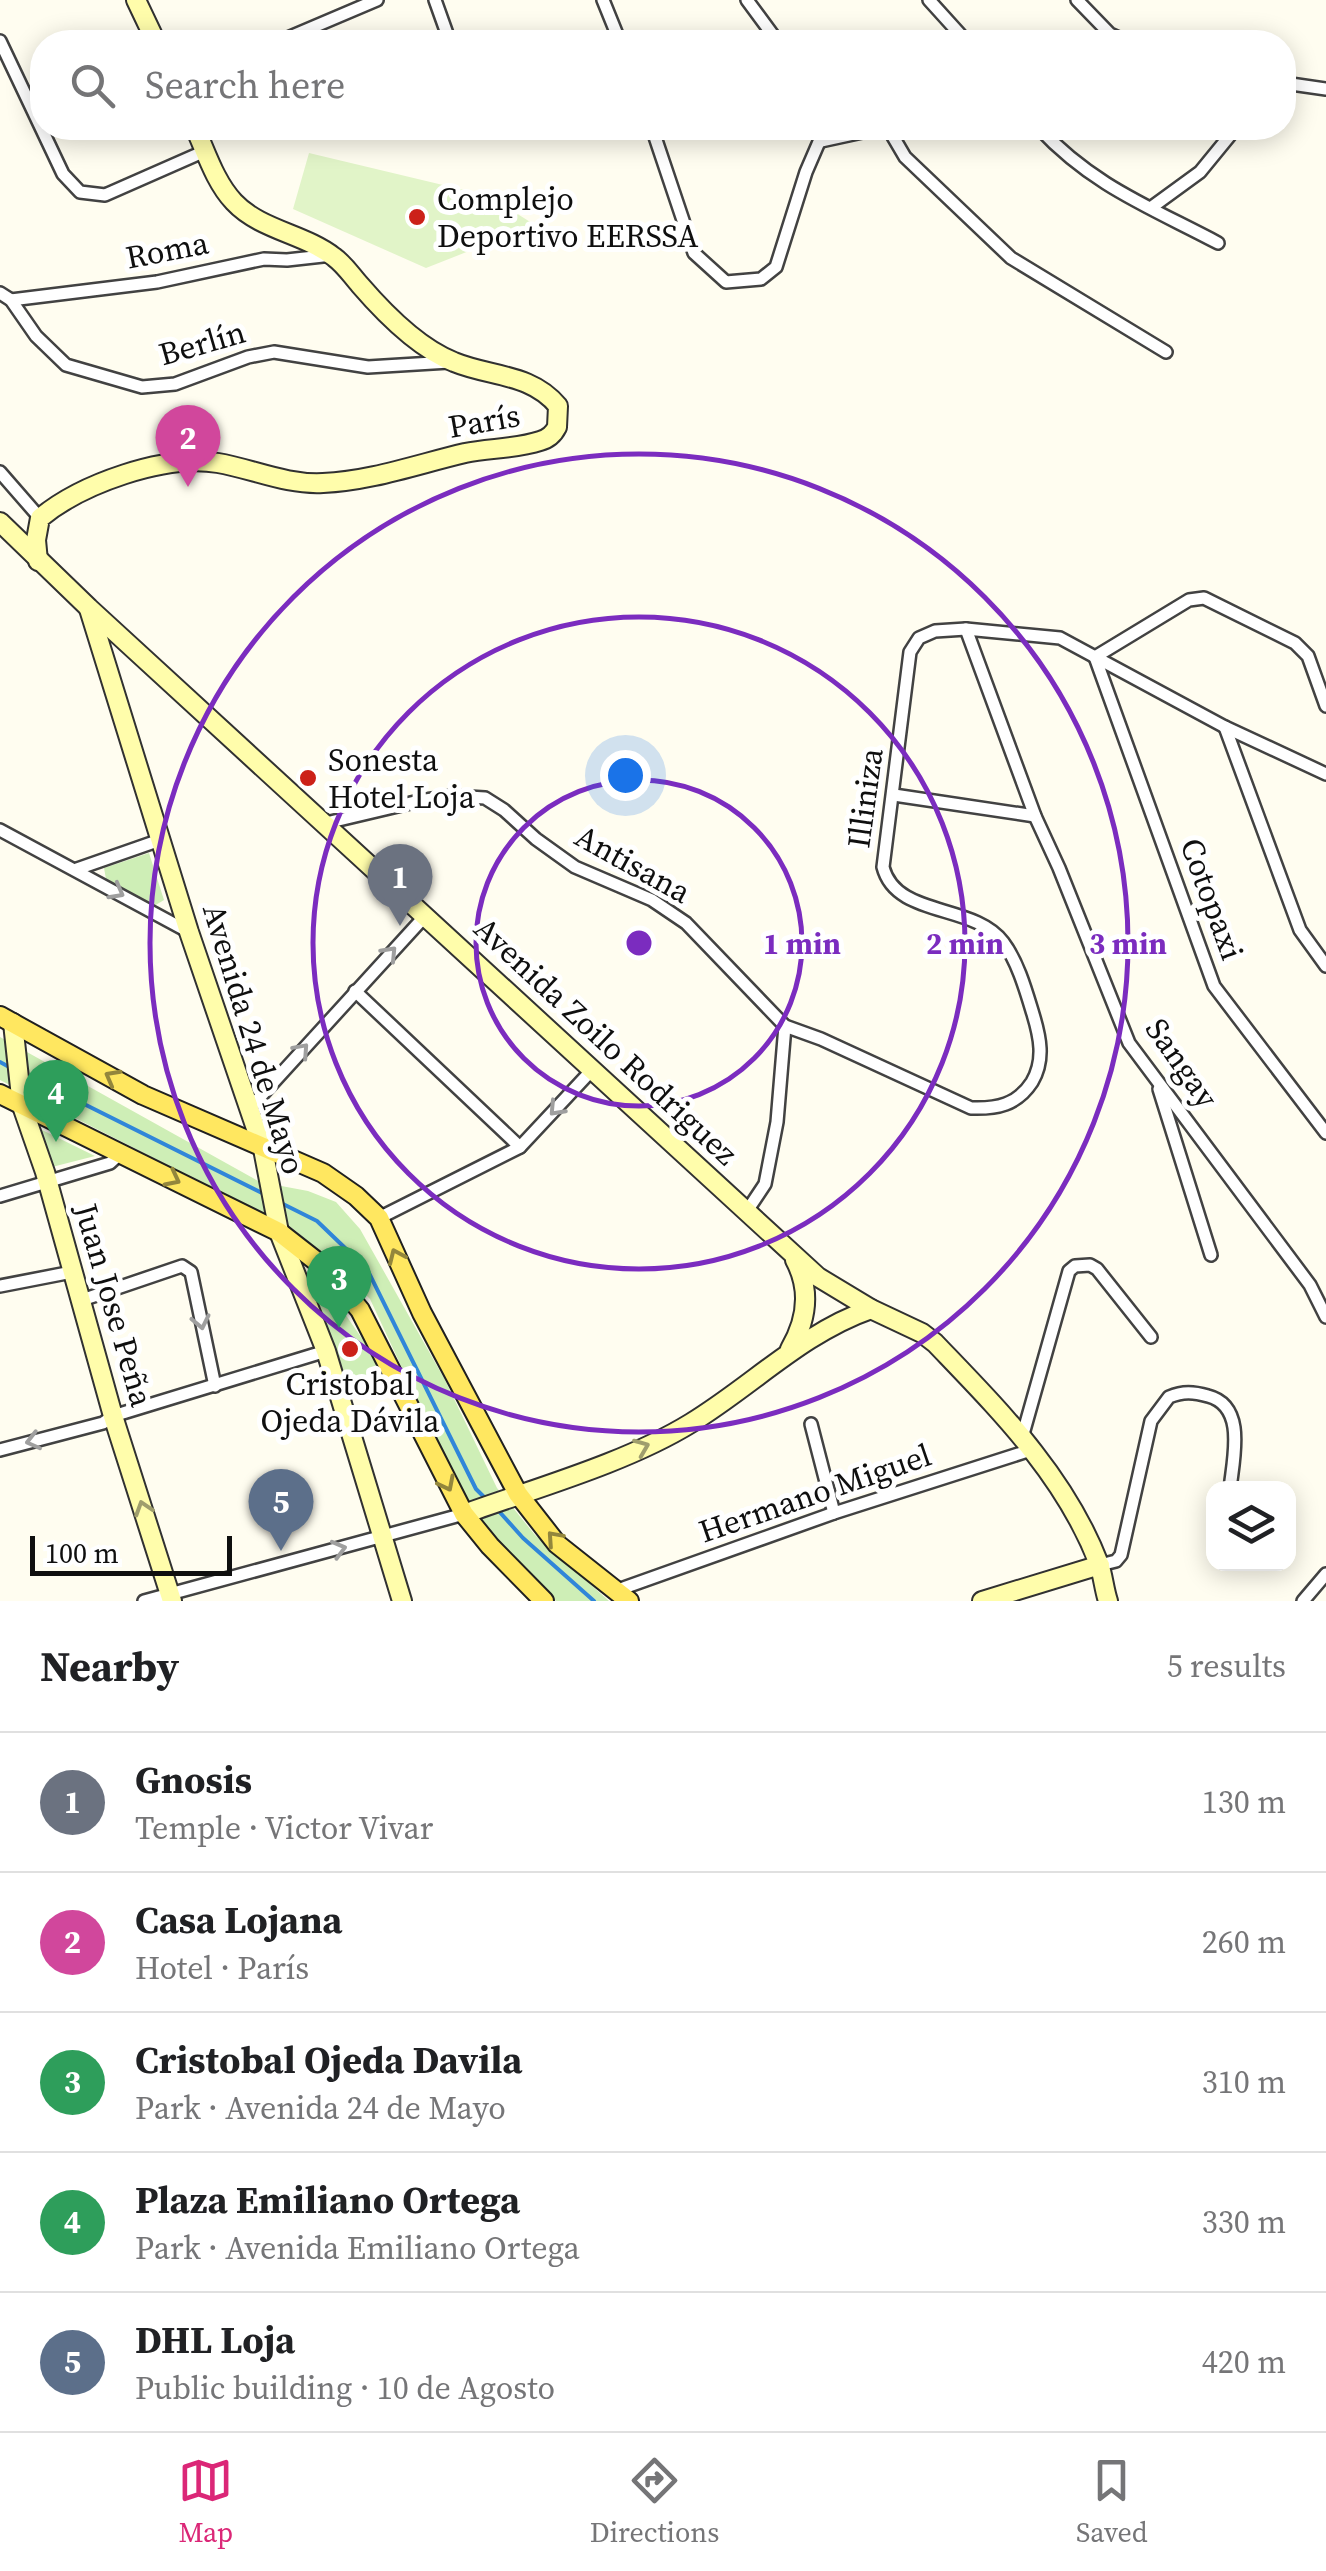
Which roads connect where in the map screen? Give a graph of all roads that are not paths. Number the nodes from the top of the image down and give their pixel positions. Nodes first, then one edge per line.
1 (136, 0) edge
2 (377, 0) edge
3 (436, 0) edge
4 (603, 0) edge
5 (747, 0) edge
6 (929, 0) edge
7 (1077, 0) edge
8 (150, 30) edge
9 (306, 30) edge
10 (446, 30) edge
11 (615, 30) edge
12 (767, 30) edge
13 (956, 30) edge
14 (1106, 30) edge
15 (0, 40) edge
16 (1296, 86) edge
17 (1326, 89) edge
18 (30, 104) edge
19 (47, 140) edge
20 (200, 140) edge
21 (656, 140) edge
22 (826, 140) edge
23 (893, 140) edge
24 (1050, 140) edge
25 (1226, 140) edge
26 (821, 141) joint
27 (205, 150) junction
28 (1152, 208) junction
29 (1218, 243) dead end
30 (332, 255) junction
31 (6, 297) edge
32 (1166, 352) dead end
33 (453, 362) junction
34 (0, 472) edge
35 (40, 518) junction
36 (0, 522) edge
37 (38, 561) junction
38 (89, 608) junction
39 (966, 629) junction
40 (1095, 657) junction
41 (1326, 706) edge
42 (1224, 727) junction
43 (1326, 774) edge
44 (894, 796) junction
45 (1035, 816) junction
46 (326, 823) junction
47 (0, 830) edge
48 (160, 840) junction
49 (77, 869) junction
50 (426, 915) junction
51 (189, 932) junction
52 (1326, 966) edge
53 (354, 991) junction
54 (9, 1025) edge
55 (785, 1026) junction
56 (592, 1070) junction
57 (1156, 1080) junction
58 (0, 1094) edge
59 (21, 1099) junction
60 (248, 1109) junction
61 (995, 1109) joint
62 (1326, 1134) edge
63 (520, 1147) junction
64 (263, 1149) junction
65 (121, 1153) junction
66 (48, 1182) junction
67 (0, 1196) edge
68 (747, 1211) junction
69 (379, 1218) junction
70 (279, 1232) junction
71 (791, 1252) junction
72 (1211, 1255) dead end
73 (72, 1272) junction
74 (0, 1286) edge
75 (82, 1300) junction
76 (870, 1309) junction
77 (1326, 1318) edge
78 (1151, 1337) dead end
79 (326, 1351) junction
80 (788, 1354) junction
81 (214, 1386) junction
82 (114, 1416) junction
83 (811, 1424) dead end
84 (1028, 1442) junction
85 (0, 1450) edge
86 (1231, 1481) edge
87 (518, 1494) junction
88 (834, 1513) junction
89 (464, 1514) junction
90 (383, 1538) junction
91 (1100, 1566) junction
92 (1326, 1574) edge
93 (622, 1596) edge
94 (171, 1597) edge
95 (144, 1601) edge
96 (402, 1601) edge
97 (544, 1601) edge
98 (982, 1601) edge
99 (1108, 1601) edge
100 (1303, 1601) edge

1 - 8 street
2 - 9 street
3 - 10 street
4 - 11 street
5 - 12 street
6 - 13 street
7 - 14 street
15 - 18 street
16 - 17 street
19 - 27 street
20 - 27 street, París
21 - 26 street
22 - 26 street
23 - 32 street
24 - 28 street
25 - 28 street
27 - 30 street, París
28 - 29 street
30 - 31 street, Roma
30 - 33 street, París
31 - 33 street, Berlín
33 - 35 street, París
34 - 35 street
35 - 37 street
36 - 37 street, Avenida Zoilo Rodriguez
37 - 38 street, Avenida Zoilo Rodriguez
38 - 46 street, Avenida Zoilo Rodriguez
38 - 48 street, Avenida 24 de Mayo
39 - 40 street, Illiniza
39 - 44 street, Illiniza
39 - 45 street, Sangay
40 - 41 street
40 - 42 street, Illiniza
40 - 62 street, Cotopaxi
42 - 43 street, Illiniza
42 - 52 street
44 - 45 street
44 - 61 street, Illiniza
45 - 57 street, Sangay
46 - 50 street, Avenida Zoilo Rodriguez
46 - 55 street, Antisana
47 - 49 street
48 - 49 street
48 - 51 street, Avenida 24 de Mayo
49 -> 51 street
53 -> 50 street
50 - 56 street, Avenida Zoilo Rodriguez
51 - 60 street, Avenida 24 de Mayo
60 -> 53 street
53 - 63 street
54 - 59 street, Juan Jose Peña
64 -> 54 main road
55 - 61 street, Antisana
55 - 68 street
56 -> 63 street
56 - 68 street, Avenida Zoilo Rodriguez
57 - 72 street
57 - 77 street, Sangay
58 - 59 main road
59 - 65 main road
59 - 66 street, Juan Jose Peña
60 - 64 street, Avenida 24 de Mayo
63 - 69 street
64 - 69 main road
64 - 70 street, Avenida 24 de Mayo
65 - 66 street
65 -> 70 main road
66 - 67 street
66 - 73 street, Juan Jose Peña
68 - 71 street, Avenida Zoilo Rodriguez
87 -> 69 main road
70 - 79 street, Avenida 24 de Mayo
70 -> 89 main road
71 - 76 street, Avenida Zoilo Rodriguez
71 - 80 street
73 - 74 street
73 - 75 street, Juan Jose Peña
75 -> 81 street
75 - 82 street, Juan Jose Peña
76 - 80 street
76 - 84 street, Avenida Zoilo Rodriguez
78 - 84 street
79 - 81 street
79 - 90 street, Avenida 24 de Mayo
87 -> 80 street
81 - 82 street
82 -> 85 street
94 -> 82 street, Juan Jose Peña
83 - 88 street
84 - 88 street, Hermano Miguel
84 - 91 street, Avenida Zoilo Rodriguez
86 - 91 street
87 - 89 street
93 -> 87 main road
88 - 93 street, Hermano Miguel
89 - 90 street
89 - 97 main road
94 -> 90 street
90 - 96 street, Avenida 24 de Mayo
91 - 98 street
91 - 99 street, Avenida Zoilo Rodriguez
92 - 100 street
94 - 95 street

